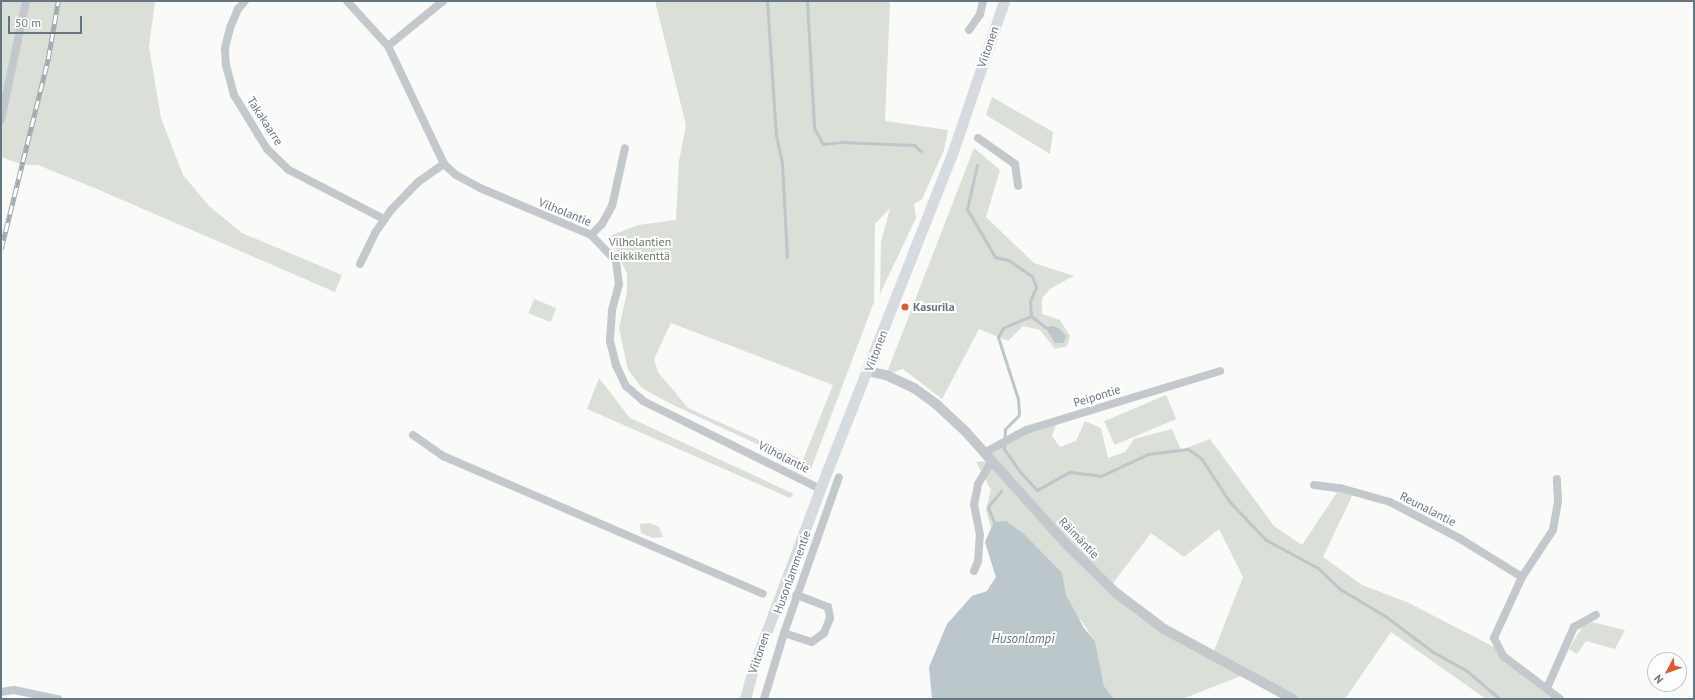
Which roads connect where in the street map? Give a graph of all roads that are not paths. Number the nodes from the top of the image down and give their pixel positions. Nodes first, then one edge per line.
1 (26, 1) edge
2 (245, 1) edge
3 (347, 1) edge
4 (443, 1) edge
5 (983, 1) edge
6 (1004, 1) edge
7 (968, 30) dead end
8 (388, 46) junction
9 (1, 120) edge
10 (978, 138) dead end
11 (625, 148) dead end
12 (444, 164) junction
13 (1018, 186) dead end
14 (384, 219) junction
15 (591, 235) junction
16 (360, 264) dead end
17 (868, 371) junction
18 (1220, 371) dead end
19 (413, 435) dead end
20 (984, 453) junction
21 (992, 461) junction
22 (839, 477) dead end
23 (1557, 479) dead end
24 (1314, 485) dead end
25 (820, 489) junction
26 (974, 571) dead end
27 (1522, 577) junction
28 (763, 594) dead end
29 (796, 595) junction
30 (1596, 615) dead end
31 (784, 633) junction
32 (1547, 688) junction
33 (1, 692) edge
34 (58, 699) edge
35 (745, 699) edge
36 (764, 699) edge
37 (1293, 699) edge
38 (1560, 699) edge

1 - 9 street
2 - 14 street, Takakaarre
3 - 8 street, Vilholantie
4 - 8 street
5 - 7 street
6 - 17 main road, Viitonen
8 - 12 street, Vilholantie
10 - 13 street
11 - 15 street
12 - 14 street
12 - 15 street, Vilholantie
14 - 16 street
15 - 25 street, Vilholantie
17 - 20 street, Räimäntie
17 - 25 main road, Viitonen
18 - 20 street, Peipontie
19 - 28 street
20 - 21 street, Räimäntie
21 - 26 street
21 - 37 street, Räimäntie
22 - 29 street, Husonlammentie
23 - 27 street
24 - 27 street, Reunalantie
25 - 35 main road, Viitonen
27 - 32 street
29 - 31 street, Husonlammentie
29 - 31 street
30 - 32 street
31 - 36 street, Husonlammentie
32 - 38 street
33 - 34 street

